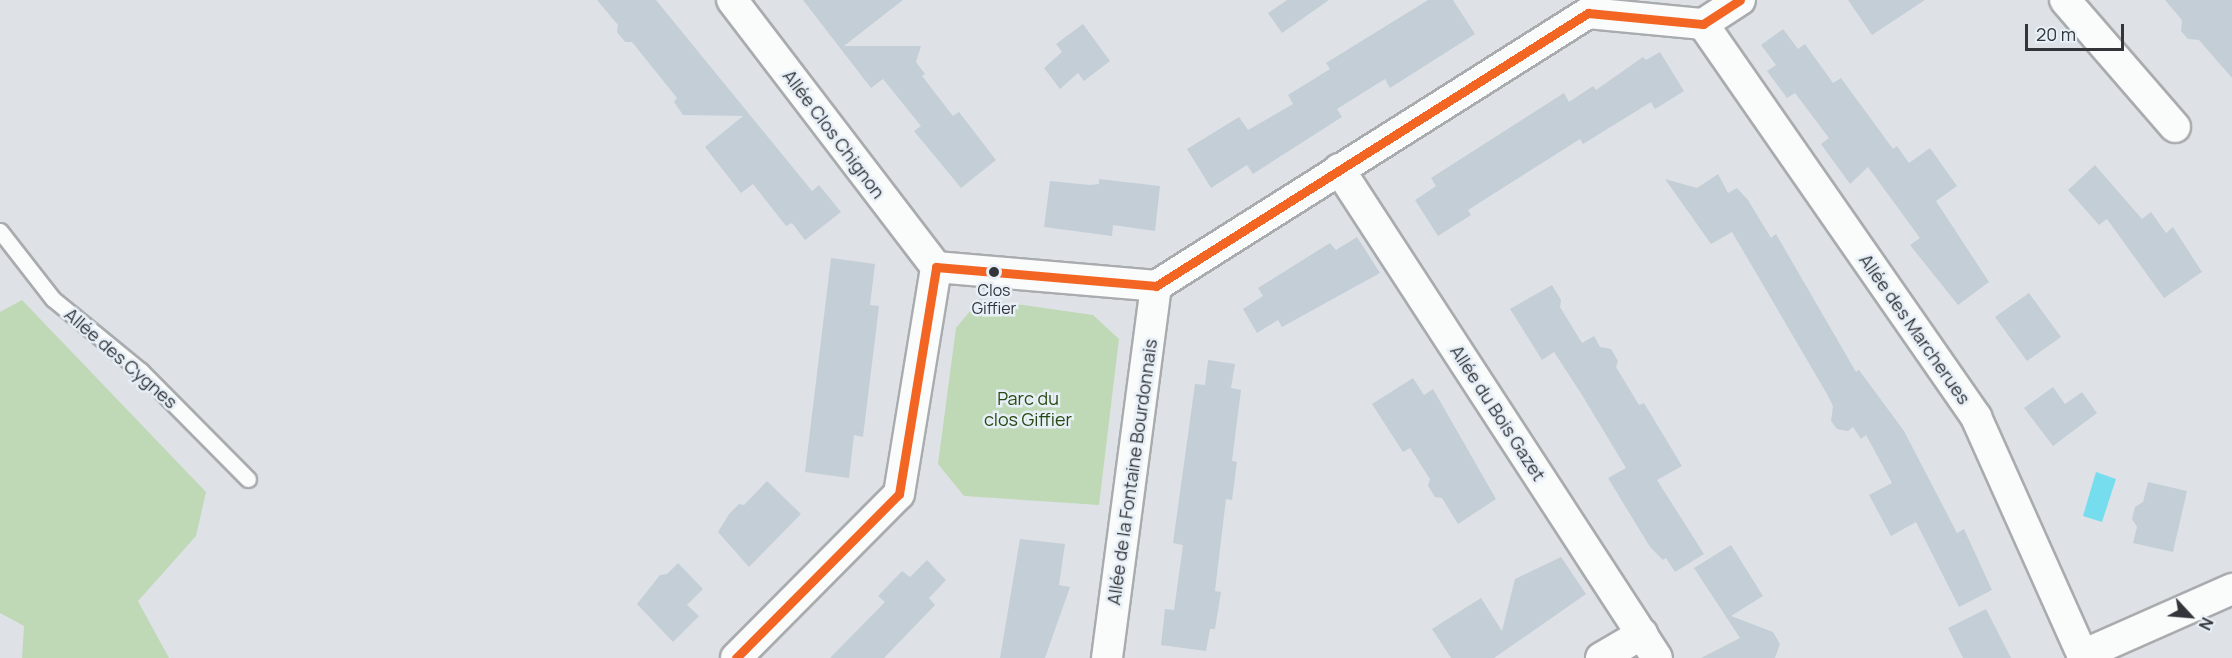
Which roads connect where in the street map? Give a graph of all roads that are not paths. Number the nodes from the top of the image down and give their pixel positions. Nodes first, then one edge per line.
1 (732, 0) edge
2 (1740, 0) edge
3 (2065, 0) edge
4 (1576, 6) edge
5 (1703, 24) junction
6 (2175, 127) dead end
7 (1339, 169) junction
8 (0, 231) edge
9 (936, 267) junction
10 (1156, 286) junction
11 (248, 479) dead end
12 (2232, 589) edge
13 (1649, 646) edge
14 (2084, 657) edge
15 (736, 658) edge
16 (1107, 658) edge
17 (1601, 658) edge

1 - 9 street, Allée Clos Chignon
2 - 5 street
3 - 6 street
4 - 5 street
4 - 7 street
5 - 14 street, Allée des Marcherues
7 - 10 street
7 - 13 street, Allée du Bois Gazet
8 - 11 lane, Allée des Cygnes
9 - 10 street
9 - 15 street
10 - 16 street, Allée de la Fontaine Bourdonnais
12 - 14 street
13 - 17 street

